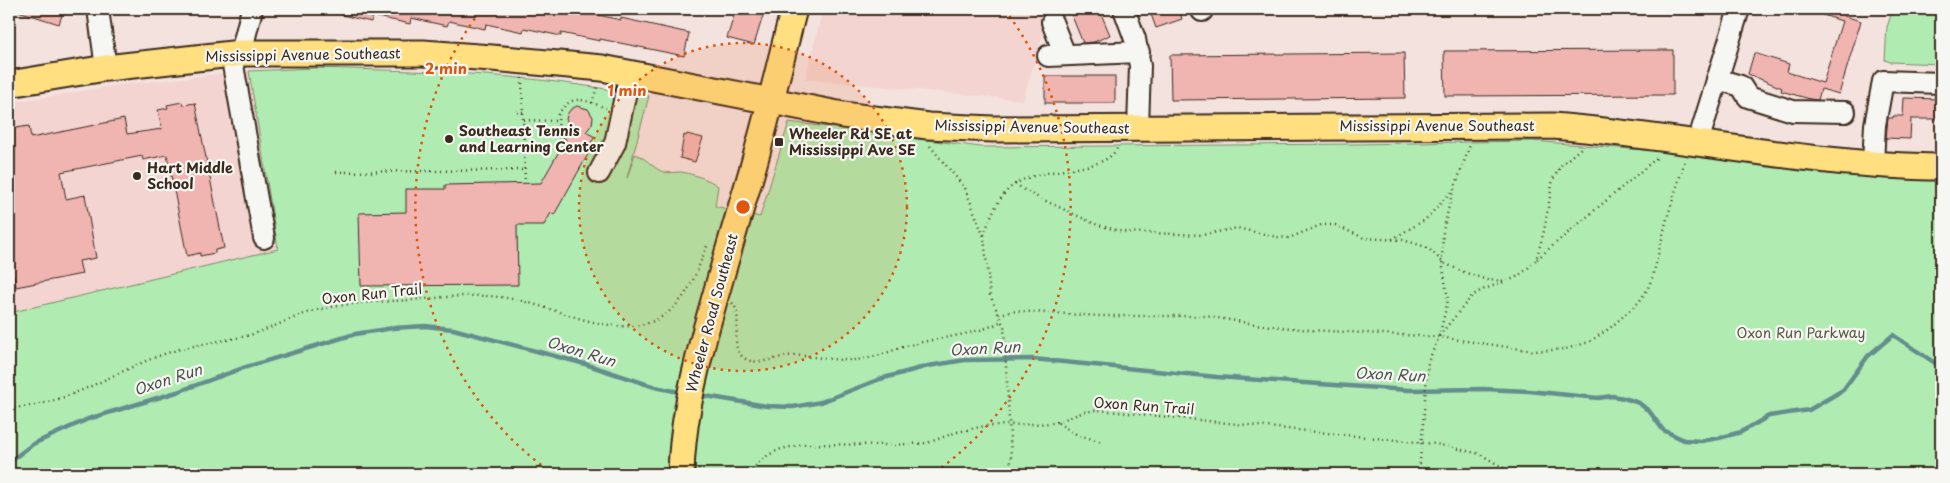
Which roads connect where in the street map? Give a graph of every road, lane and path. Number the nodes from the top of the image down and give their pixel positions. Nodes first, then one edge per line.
1 (98, 9) edge
2 (252, 9) edge
3 (794, 9) edge
4 (1124, 9) edge
5 (1739, 9) edge
6 (1052, 22) dead end
7 (1138, 52) junction
8 (236, 54) junction
9 (106, 68) junction
10 (630, 73) junction
11 (522, 75) dead end
12 (1718, 79) junction
13 (598, 83) dead end
14 (1941, 83) edge
15 (9, 84) edge
16 (771, 101) junction
17 (592, 103) junction
18 (606, 108) dead end
19 (517, 112) dead end
20 (523, 112) junction
21 (1845, 112) dead end
22 (523, 120) junction
23 (557, 121) junction
24 (1138, 128) junction
25 (559, 140) dead end
26 (1471, 141) dead end
27 (927, 142) dead end
28 (1118, 143) dead end
29 (1586, 144) dead end
30 (1691, 150) junction
31 (1662, 153) dead end
32 (1873, 163) junction
33 (1941, 167) edge
34 (524, 170) junction
35 (336, 172) dead end
36 (599, 173) dead end
37 (525, 182) dead end
38 (1015, 184) junction
39 (1454, 189) junction
40 (984, 237) junction
41 (264, 238) dead end
42 (1391, 240) junction
43 (708, 244) dead end
44 (1536, 260) junction
45 (1442, 261) junction
46 (1506, 282) junction
47 (732, 303) dead end
48 (999, 314) junction
49 (1002, 320) junction
50 (1438, 337) junction
51 (9, 408) edge
52 (1058, 423) junction
53 (1009, 424) junction
54 (1421, 441) junction
55 (1102, 442) dead end
56 (9, 461) edge
57 (17, 474) edge
58 (681, 474) edge
59 (749, 474) edge
60 (1010, 474) edge
61 (1419, 474) edge
62 (1514, 474) edge

1 - 9 street
2 - 8 street
3 - 16 main road, Wheeler Road Southeast
4 - 7 street
5 - 12 street
6 - 7 street
7 - 24 street
8 - 9 main road, Mississippi Avenue Southeast
8 - 10 main road, Mississippi Avenue Southeast
8 - 41 street
9 - 15 main road, Mississippi Avenue Southeast
10 - 16 main road, Mississippi Avenue Southeast
10 - 36 street
11 - 20 path
12 - 21 street
12 - 30 street
13 - 17 path
14 - 32 street
16 - 24 main road, Mississippi Avenue Southeast
16 - 58 main road, Wheeler Road Southeast
17 - 18 path
17 - 23 path
19 - 20 path
20 - 22 path
22 - 23 path
22 - 34 path
23 - 25 path
24 - 30 main road, Mississippi Avenue Southeast
26 - 39 path
27 - 40 path
28 - 38 path
29 - 44 path
30 - 32 main road, Mississippi Avenue Southeast
30 - 50 path
31 - 44 path
32 - 33 main road, Mississippi Avenue Southeast
34 - 35 path
34 - 37 path
38 - 40 path
38 - 42 path
39 - 42 path
39 - 45 path
40 - 48 path
42 - 45 path
43 - 51 path, Oxon Run Trail
44 - 46 path
45 - 46 path
45 - 50 path
46 - 50 path
47 - 49 path
48 - 49 path
48 - 50 path
49 - 53 path
50 - 54 path
52 - 53 path, Oxon Run Trail
52 - 54 path, Oxon Run Trail
52 - 55 path
53 - 59 path, Oxon Run Trail
53 - 60 path
54 - 61 path
54 - 62 path, Oxon Run Trail
56 - 57 path

